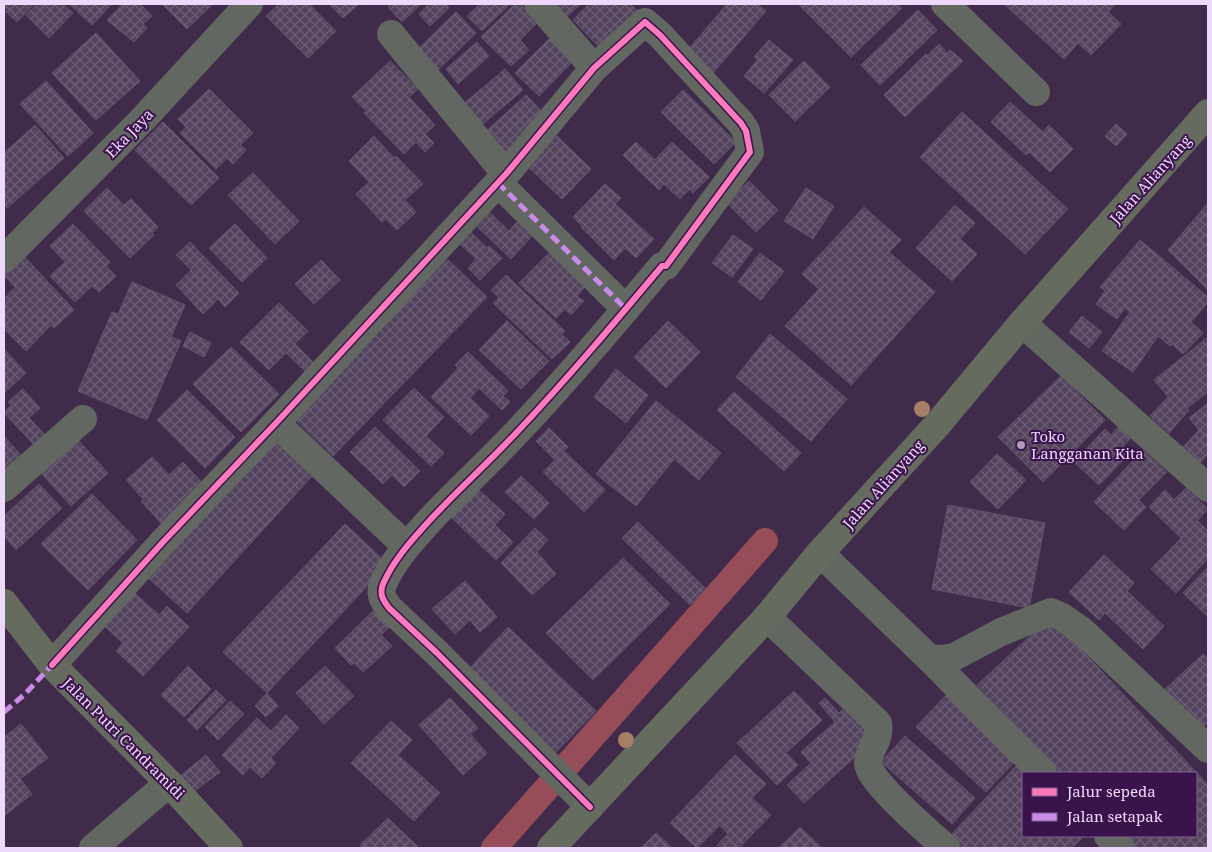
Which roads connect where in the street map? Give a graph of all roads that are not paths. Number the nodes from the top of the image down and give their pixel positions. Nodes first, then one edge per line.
1 (249, 4) edge
2 (538, 4) edge
3 (945, 4) edge
4 (651, 13) edge
5 (391, 34) dead end
6 (594, 68) junction
7 (1036, 92) dead end
8 (1208, 113) edge
9 (502, 179) junction
10 (4, 259) edge
11 (626, 310) junction
12 (1022, 323) junction
13 (83, 419) dead end
14 (276, 423) junction
15 (4, 488) edge
16 (1208, 488) edge
17 (406, 546) junction
18 (820, 553) junction
19 (4, 603) edge
20 (767, 617) junction
21 (930, 658) junction
22 (52, 665) junction
23 (1208, 748) edge
24 (1042, 772) edge
25 (169, 782) junction
26 (584, 800) junction
27 (1109, 837) edge
28 (93, 848) edge
29 (229, 848) edge
30 (551, 848) edge
31 (946, 848) edge
32 (1121, 848) edge

1 - 10 street, Eka Jaya
2 - 6 street
3 - 7 street
4 - 6 street
4 - 11 street
5 - 9 street
6 - 9 street
8 - 12 street, Jalan Alianyang
9 - 11 street
9 - 14 street
11 - 17 street
12 - 16 street
12 - 18 street, Jalan Alianyang
13 - 15 street
14 - 17 street
14 - 22 street
17 - 26 street
18 - 20 street, Jalan Alianyang
18 - 21 street
19 - 22 street, Jalan Putri Candramidi
20 - 26 street, Jalan Alianyang
20 - 31 street
21 - 23 street
21 - 24 street
22 - 25 street, Jalan Putri Candramidi
25 - 28 street
25 - 29 street, Jalan Putri Candramidi
26 - 30 street, Jalan Alianyang
27 - 32 street

